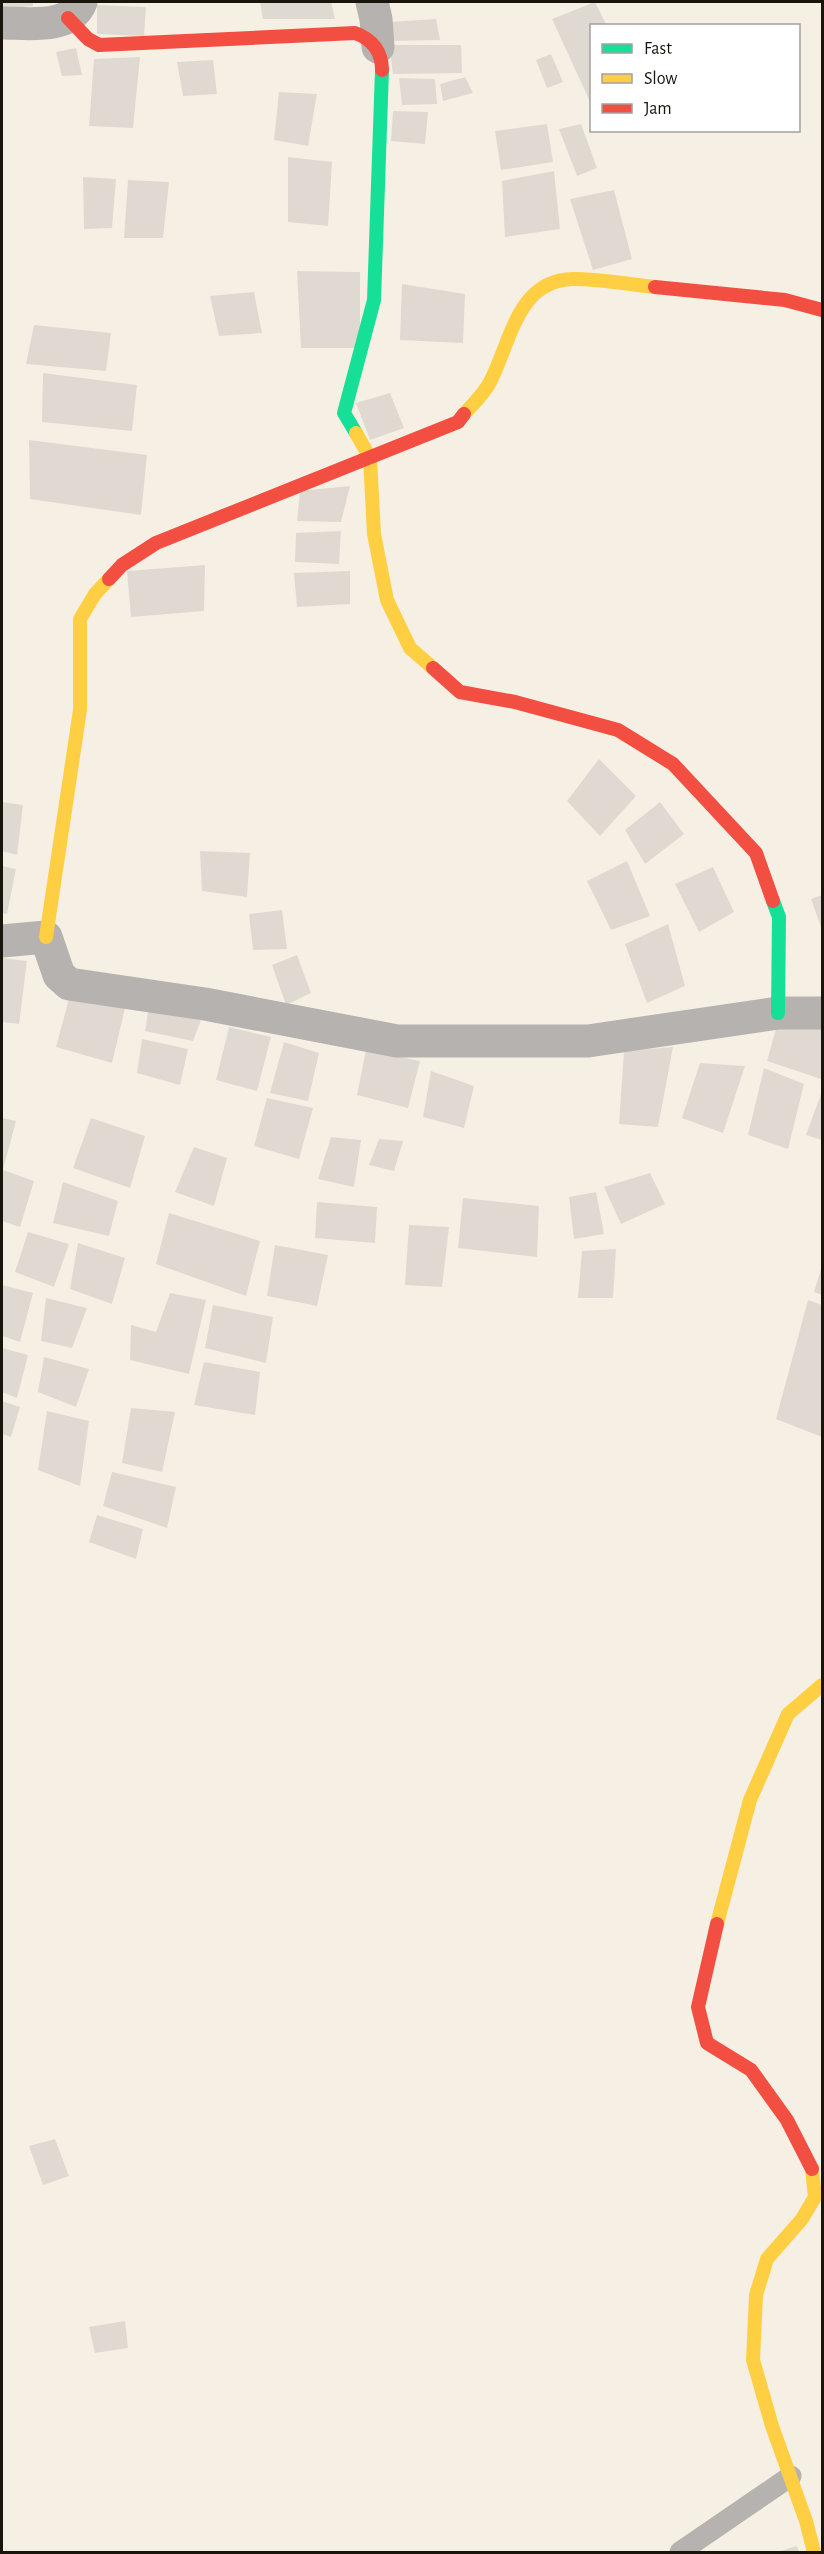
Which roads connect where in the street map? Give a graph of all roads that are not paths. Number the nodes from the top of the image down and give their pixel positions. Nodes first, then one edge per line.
1 (372, 2) edge
2 (74, 10) edge
3 (2, 23) edge
4 (378, 47) junction
5 (822, 309) edge
6 (370, 458) junction
7 (46, 938) junction
8 (2, 941) edge
9 (778, 1013) junction
10 (822, 1013) edge
11 (822, 1685) edge
12 (790, 2476) junction
13 (680, 2553) edge
14 (814, 2553) edge

1 - 4 street
2 - 3 street
2 - 4 street
4 - 6 street
5 - 6 street
6 - 7 street
6 - 9 street
7 - 8 street
7 - 9 street
9 - 10 street
11 - 12 street
12 - 13 lane
12 - 14 street

